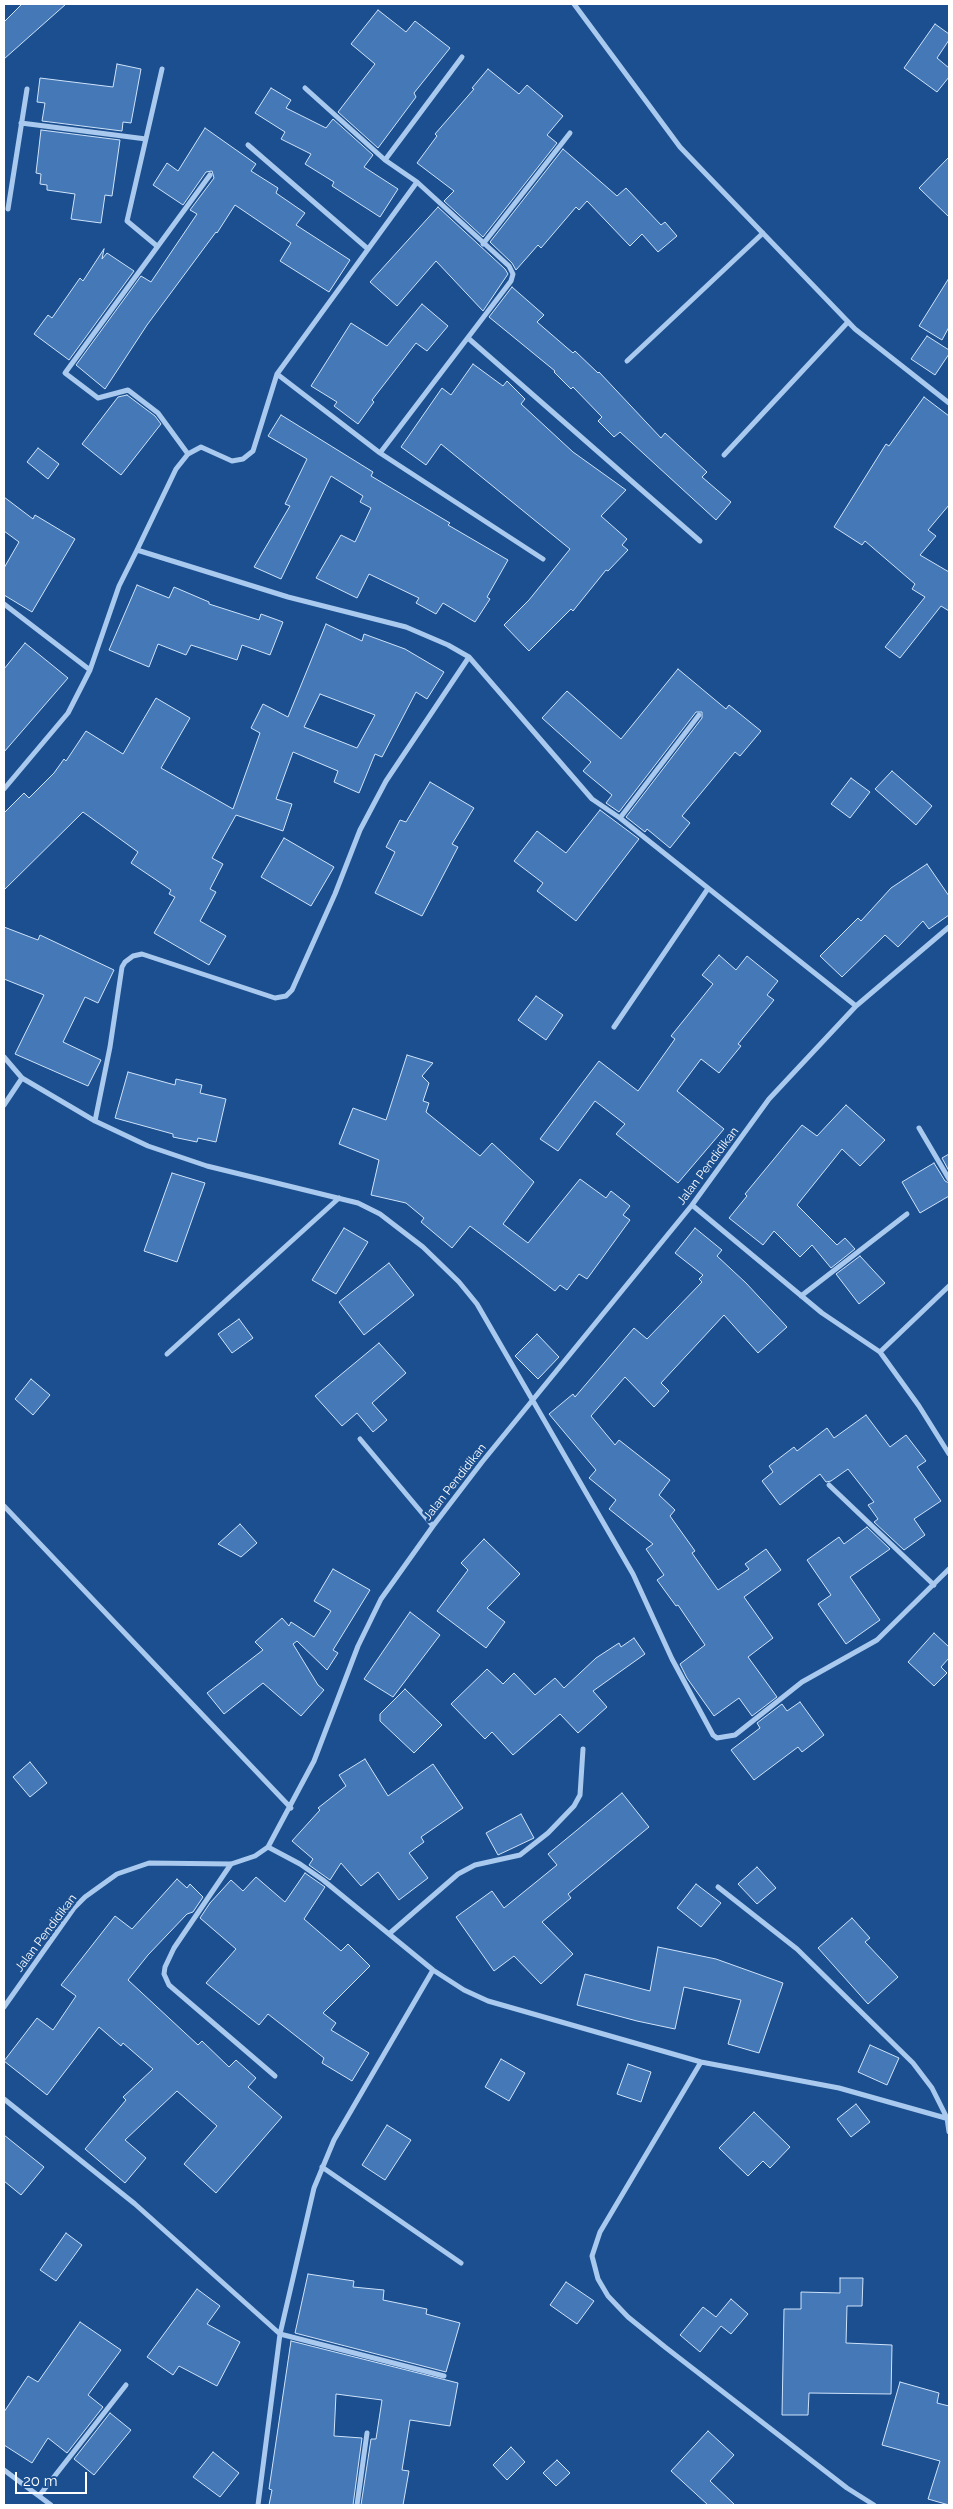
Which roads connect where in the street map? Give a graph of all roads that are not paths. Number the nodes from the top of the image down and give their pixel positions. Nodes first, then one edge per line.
1 (574, 4) edge
2 (462, 57) dead end
3 (162, 69) dead end
4 (305, 88) dead end
5 (27, 89) dead end
6 (21, 123) junction
7 (570, 133) dead end
8 (146, 139) junction
9 (248, 145) dead end
10 (385, 160) junction
11 (210, 175) dead end
12 (417, 182) junction
13 (8, 209) dead end
14 (763, 233) junction
15 (483, 244) junction
16 (157, 246) junction
17 (368, 249) junction
18 (848, 322) junction
19 (468, 338) junction
20 (627, 361) dead end
21 (278, 374) junction
22 (949, 403) edge
23 (380, 453) junction
24 (188, 454) junction
25 (724, 455) dead end
26 (700, 541) dead end
27 (137, 550) junction
28 (543, 559) dead end
29 (4, 604) edge
30 (469, 657) junction
31 (90, 670) junction
32 (699, 715) dead end
33 (4, 789) edge
34 (620, 818) junction
35 (707, 890) junction
36 (949, 927) edge
37 (856, 1006) junction
38 (614, 1027) dead end
39 (4, 1058) edge
40 (22, 1078) junction
41 (4, 1105) edge
42 (95, 1121) junction
43 (919, 1128) dead end
44 (949, 1179) edge
45 (339, 1198) junction
46 (692, 1205) junction
47 (907, 1214) dead end
48 (949, 1286) edge
49 (801, 1296) junction
50 (880, 1352) junction
51 (168, 1354) dead end
52 (532, 1403) junction
53 (360, 1440) dead end
54 (949, 1454) edge
55 (828, 1485) dead end
56 (4, 1506) edge
57 (433, 1526) junction
58 (949, 1569) edge
59 (934, 1585) junction
60 (584, 1749) dead end
61 (291, 1808) junction
62 (268, 1847) junction
63 (231, 1864) junction
64 (718, 1887) dead end
65 (390, 1933) junction
66 (433, 1970) junction
67 (4, 2006) edge
68 (701, 2062) junction
69 (274, 2076) dead end
70 (4, 2100) edge
71 (948, 2118) edge
72 (949, 2132) edge
73 (322, 2167) junction
74 (462, 2263) dead end
75 (280, 2334) junction
76 (444, 2376) dead end
77 (126, 2385) dead end
78 (367, 2433) dead end
79 (4, 2470) edge
80 (39, 2496) junction
81 (51, 2505) edge
82 (258, 2505) edge
83 (357, 2505) edge
84 (874, 2505) edge

1 - 14 street
2 - 10 street
3 - 8 street
4 - 10 street
5 - 6 street
6 - 8 street
6 - 13 street
7 - 15 street
8 - 16 street
9 - 17 street
10 - 12 street
11 - 16 street
12 - 15 street
12 - 17 street
14 - 18 street
14 - 20 street
15 - 19 street
16 - 24 street
17 - 21 street
18 - 22 street
18 - 25 street
19 - 23 street
19 - 26 street
21 - 23 street
21 - 24 street
23 - 28 street
24 - 27 street
27 - 30 street
27 - 31 street
29 - 31 street
30 - 34 street
30 - 42 street
31 - 33 street
32 - 34 street
34 - 35 street
35 - 37 street
35 - 38 street
36 - 37 street, Jalan Pendidikan
37 - 46 street, Jalan Pendidikan
39 - 40 street
40 - 41 street
40 - 42 street
42 - 45 street
43 - 44 street
45 - 51 street
45 - 52 street
46 - 49 street
46 - 52 street, Jalan Pendidikan
47 - 49 street
48 - 50 street
49 - 50 street
50 - 54 street
52 - 57 street, Jalan Pendidikan
52 - 59 street
53 - 57 street
55 - 59 street
56 - 61 street
57 - 61 street, Jalan Pendidikan
58 - 59 street
60 - 65 street
61 - 62 street, Jalan Pendidikan
62 - 63 street, Jalan Pendidikan
62 - 65 street
63 - 67 street, Jalan Pendidikan
63 - 69 street
64 - 71 street
65 - 66 street
66 - 68 street
66 - 73 street
68 - 71 street
68 - 84 street
70 - 75 street
71 - 72 street
73 - 74 street
73 - 75 street
75 - 76 street
75 - 82 street
77 - 80 street
78 - 83 street
79 - 80 street
80 - 81 street

